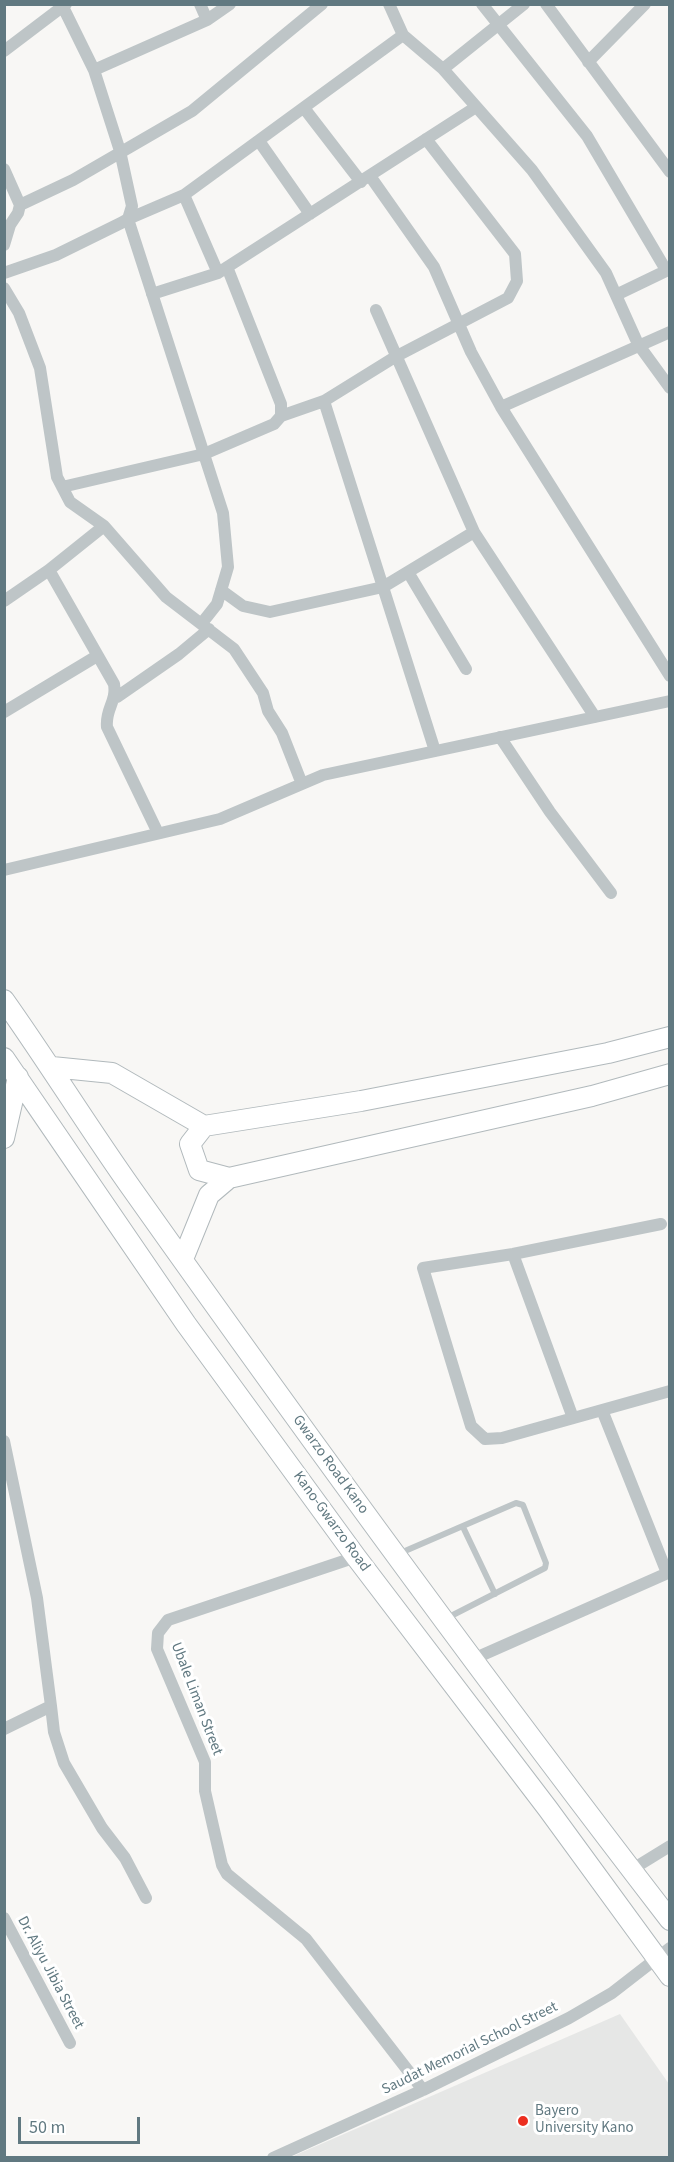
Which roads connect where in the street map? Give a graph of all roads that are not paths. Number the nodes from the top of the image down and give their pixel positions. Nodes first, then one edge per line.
1 (200, 4) edge
2 (230, 4) edge
3 (322, 4) edge
4 (389, 4) edge
5 (482, 4) edge
6 (525, 4) edge
7 (546, 4) edge
8 (645, 4) edge
9 (64, 6) edge
10 (309, 9) edge
11 (207, 20) junction
12 (498, 25) junction
13 (404, 35) junction
14 (4, 51) edge
15 (588, 62) junction
16 (443, 69) junction
17 (94, 70) junction
18 (476, 107) junction
19 (304, 108) junction
20 (426, 139) junction
21 (259, 141) junction
22 (120, 151) junction
23 (4, 169) edge
24 (669, 172) edge
25 (365, 179) junction
26 (184, 195) junction
27 (20, 205) junction
28 (310, 214) junction
29 (128, 219) junction
30 (4, 245) edge
31 (668, 269) edge
32 (222, 270) junction
33 (4, 273) edge
34 (4, 288) edge
35 (152, 294) junction
36 (616, 296) junction
37 (376, 310) dead end
38 (460, 325) junction
39 (669, 332) edge
40 (638, 344) junction
41 (395, 357) junction
42 (669, 388) edge
43 (324, 400) junction
44 (501, 406) junction
45 (281, 416) junction
46 (204, 454) junction
47 (62, 487) junction
48 (104, 526) junction
49 (474, 532) junction
50 (49, 570) junction
51 (408, 572) junction
52 (383, 586) junction
53 (221, 590) junction
54 (4, 601) edge
55 (206, 626) junction
56 (97, 656) junction
57 (466, 669) dead end
58 (669, 676) edge
59 (117, 697) junction
60 (669, 700) edge
61 (4, 712) edge
62 (595, 717) junction
63 (500, 737) junction
64 (435, 751) junction
65 (302, 784) junction
66 (158, 833) junction
67 (4, 870) edge
68 (611, 893) dead end
69 (4, 1000) edge
70 (669, 1037) edge
71 (4, 1058) edge
72 (52, 1067) junction
73 (669, 1074) edge
74 (18, 1077) junction
75 (204, 1125) junction
76 (4, 1138) edge
77 (229, 1178) junction
78 (662, 1224) dead end
79 (513, 1254) junction
80 (183, 1259) junction
81 (669, 1391) edge
82 (602, 1410) junction
83 (573, 1418) junction
84 (4, 1441) edge
85 (463, 1527) junction
86 (395, 1556) junction
87 (356, 1557) junction
88 (668, 1572) edge
89 (495, 1594) junction
90 (442, 1621) junction
91 (471, 1660) junction
92 (51, 1706) junction
93 (4, 1729) edge
94 (669, 1846) edge
95 (631, 1870) junction
96 (146, 1898) dead end
97 (4, 1918) edge
98 (669, 1920) edge
99 (663, 1953) edge
100 (669, 1976) edge
101 (70, 2043) dead end
102 (423, 2091) junction
103 (273, 2157) edge

1 - 11 street
2 - 11 street
3 - 10 street
4 - 13 street
5 - 12 street
6 - 12 street
7 - 15 street
8 - 15 street
9 - 14 street
9 - 17 street
10 - 22 street
11 - 17 street
12 - 16 street
12 - 31 street
13 - 16 street
13 - 19 street
15 - 24 street
16 - 18 street
17 - 22 street
18 - 20 street
18 - 36 street
19 - 21 street
19 - 25 street
20 - 25 street
20 - 38 street
21 - 26 street
21 - 28 street
22 - 27 street
22 - 29 street
23 - 27 street
25 - 28 street
25 - 38 street
26 - 29 street
26 - 32 street
27 - 30 street
28 - 32 street
29 - 33 street
29 - 35 street
31 - 36 street
32 - 35 street
32 - 45 street
34 - 47 street
35 - 46 street
36 - 40 street
37 - 41 street
38 - 41 street
38 - 44 street
39 - 40 street
40 - 42 street
40 - 44 street
41 - 43 street
41 - 49 street
43 - 45 street
43 - 52 street
44 - 58 street
45 - 46 street
46 - 47 street
46 - 53 street
47 - 48 street
48 - 50 street
48 - 55 street
49 - 51 street
49 - 62 street
50 - 54 street
50 - 56 street
51 - 52 street
51 - 57 street
52 - 53 street
52 - 64 street
53 - 55 street
55 - 59 street
55 - 65 street
56 - 59 street
56 - 61 street
59 - 66 street
60 - 62 street
62 - 63 street
63 - 64 street
63 - 68 street
64 - 65 street
65 - 66 street
66 - 67 street
69 - 72 main road, Gwarzo Road Kano
70 - 75 main road
71 - 74 main road, Kano-Gwarzo Road
72 - 75 main road
72 - 80 main road, Gwarzo Road Kano
73 - 77 main road
74 - 76 main road
74 - 87 main road, Kano-Gwarzo Road
75 - 77 main road
77 - 80 main road
78 - 79 street
79 - 83 street
79 - 83 street
80 - 86 main road, Gwarzo Road Kano
81 - 82 street
82 - 83 street
82 - 88 street
84 - 92 street
85 - 86 lane
85 - 89 lane
85 - 89 lane
86 - 90 main road, Gwarzo Road Kano
87 - 99 main road, Kano-Gwarzo Road
87 - 102 street, Ubale Liman Street
88 - 91 street
89 - 90 lane
90 - 91 main road, Gwarzo Road Kano
91 - 95 main road, Gwarzo Road Kano
92 - 93 street
92 - 96 street
94 - 95 street
95 - 98 main road, Gwarzo Road Kano
97 - 101 street, Dr. Aliyu Jibia Street
99 - 100 main road, Kano-Gwarzo Road
99 - 102 street, Saudat Memorial School Street
102 - 103 street, Saudat Memorial School Street

